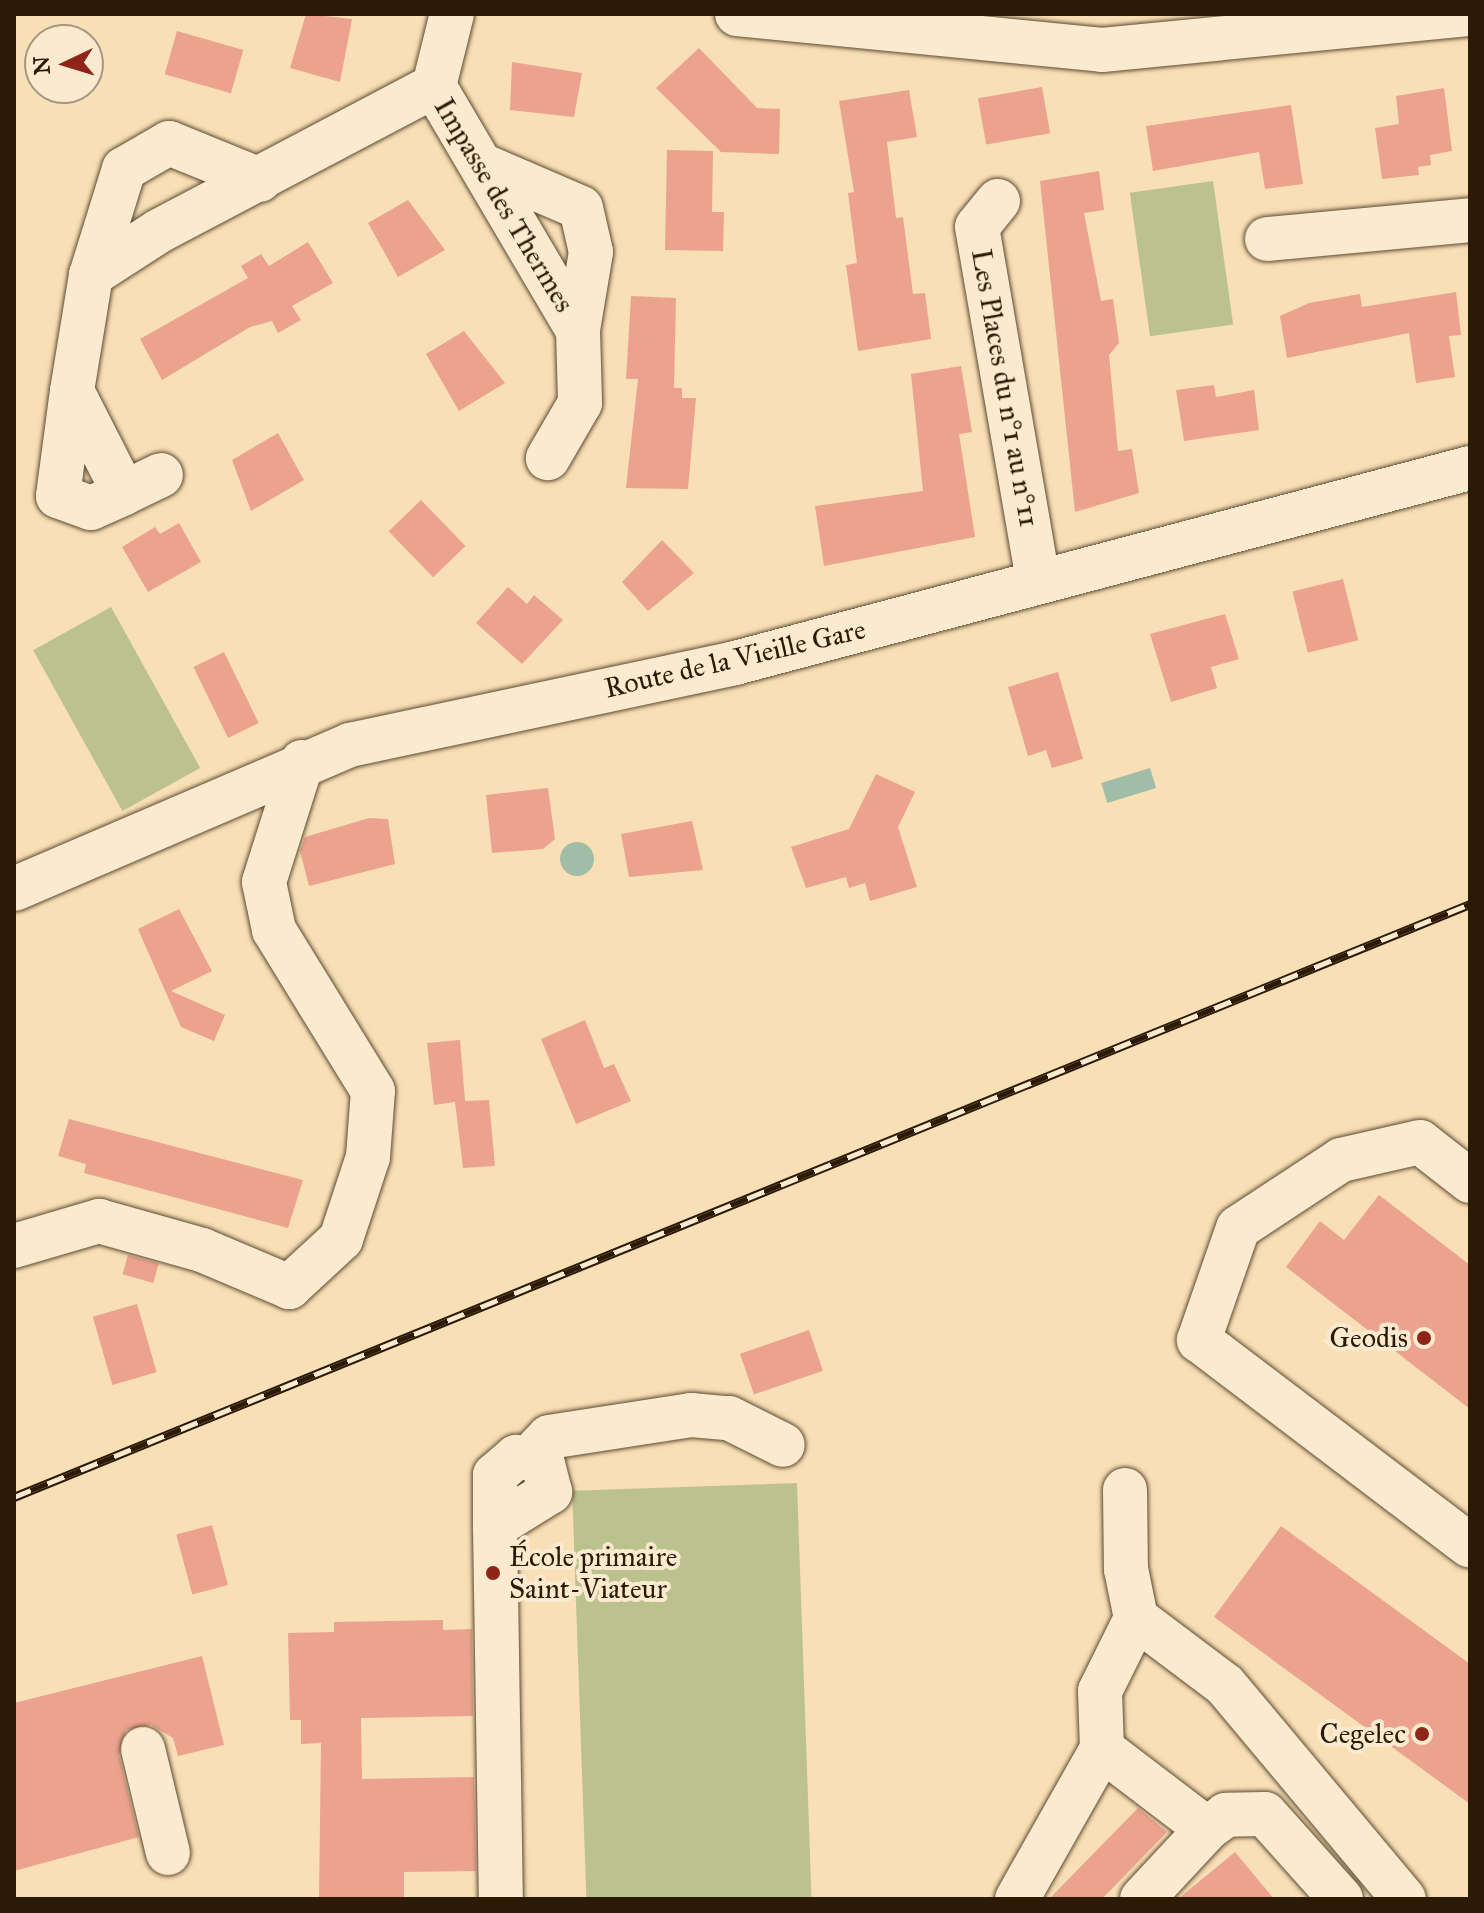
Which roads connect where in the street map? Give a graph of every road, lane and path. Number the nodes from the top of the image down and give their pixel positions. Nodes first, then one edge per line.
1 (452, 14) edge
2 (737, 14) edge
3 (1470, 14) edge
4 (434, 86) junction
5 (486, 167) junction
6 (260, 180) junction
7 (998, 201) dead end
8 (1470, 220) edge
9 (1267, 239) dead end
10 (91, 275) junction
11 (578, 330) junction
12 (72, 391) junction
13 (548, 458) dead end
14 (1470, 468) edge
15 (1038, 581) junction
16 (302, 762) junction
17 (14, 889) edge
18 (1470, 1181) edge
19 (14, 1246) edge
20 (783, 1445) dead end
21 (1125, 1490) dead end
22 (1470, 1546) edge
23 (1136, 1618) junction
24 (143, 1749) dead end
25 (1102, 1749) junction
26 (1207, 1829) junction
27 (168, 1853) dead end
28 (501, 1899) edge
29 (1017, 1899) edge
30 (1142, 1899) edge
31 (1341, 1899) edge
32 (1404, 1899) edge

1 - 4 street
2 - 3 street
4 - 5 street, Impasse des Thermes
4 - 6 street
5 - 11 street, Impasse des Thermes
5 - 11 street
6 - 10 street
6 - 10 street
7 - 15 street, Les Places du n°1 au n°11
8 - 9 street
10 - 12 street
11 - 13 street, Impasse des Thermes
12 - 12 street
14 - 15 street, Route de la Vieille Gare
15 - 16 street, Route de la Vieille Gare
16 - 17 street, Route de la Vieille Gare
16 - 19 street
18 - 22 street
20 - 28 street
21 - 23 street
23 - 25 street
23 - 32 street
24 - 27 street
25 - 26 street
25 - 29 street
26 - 30 street
26 - 31 street

